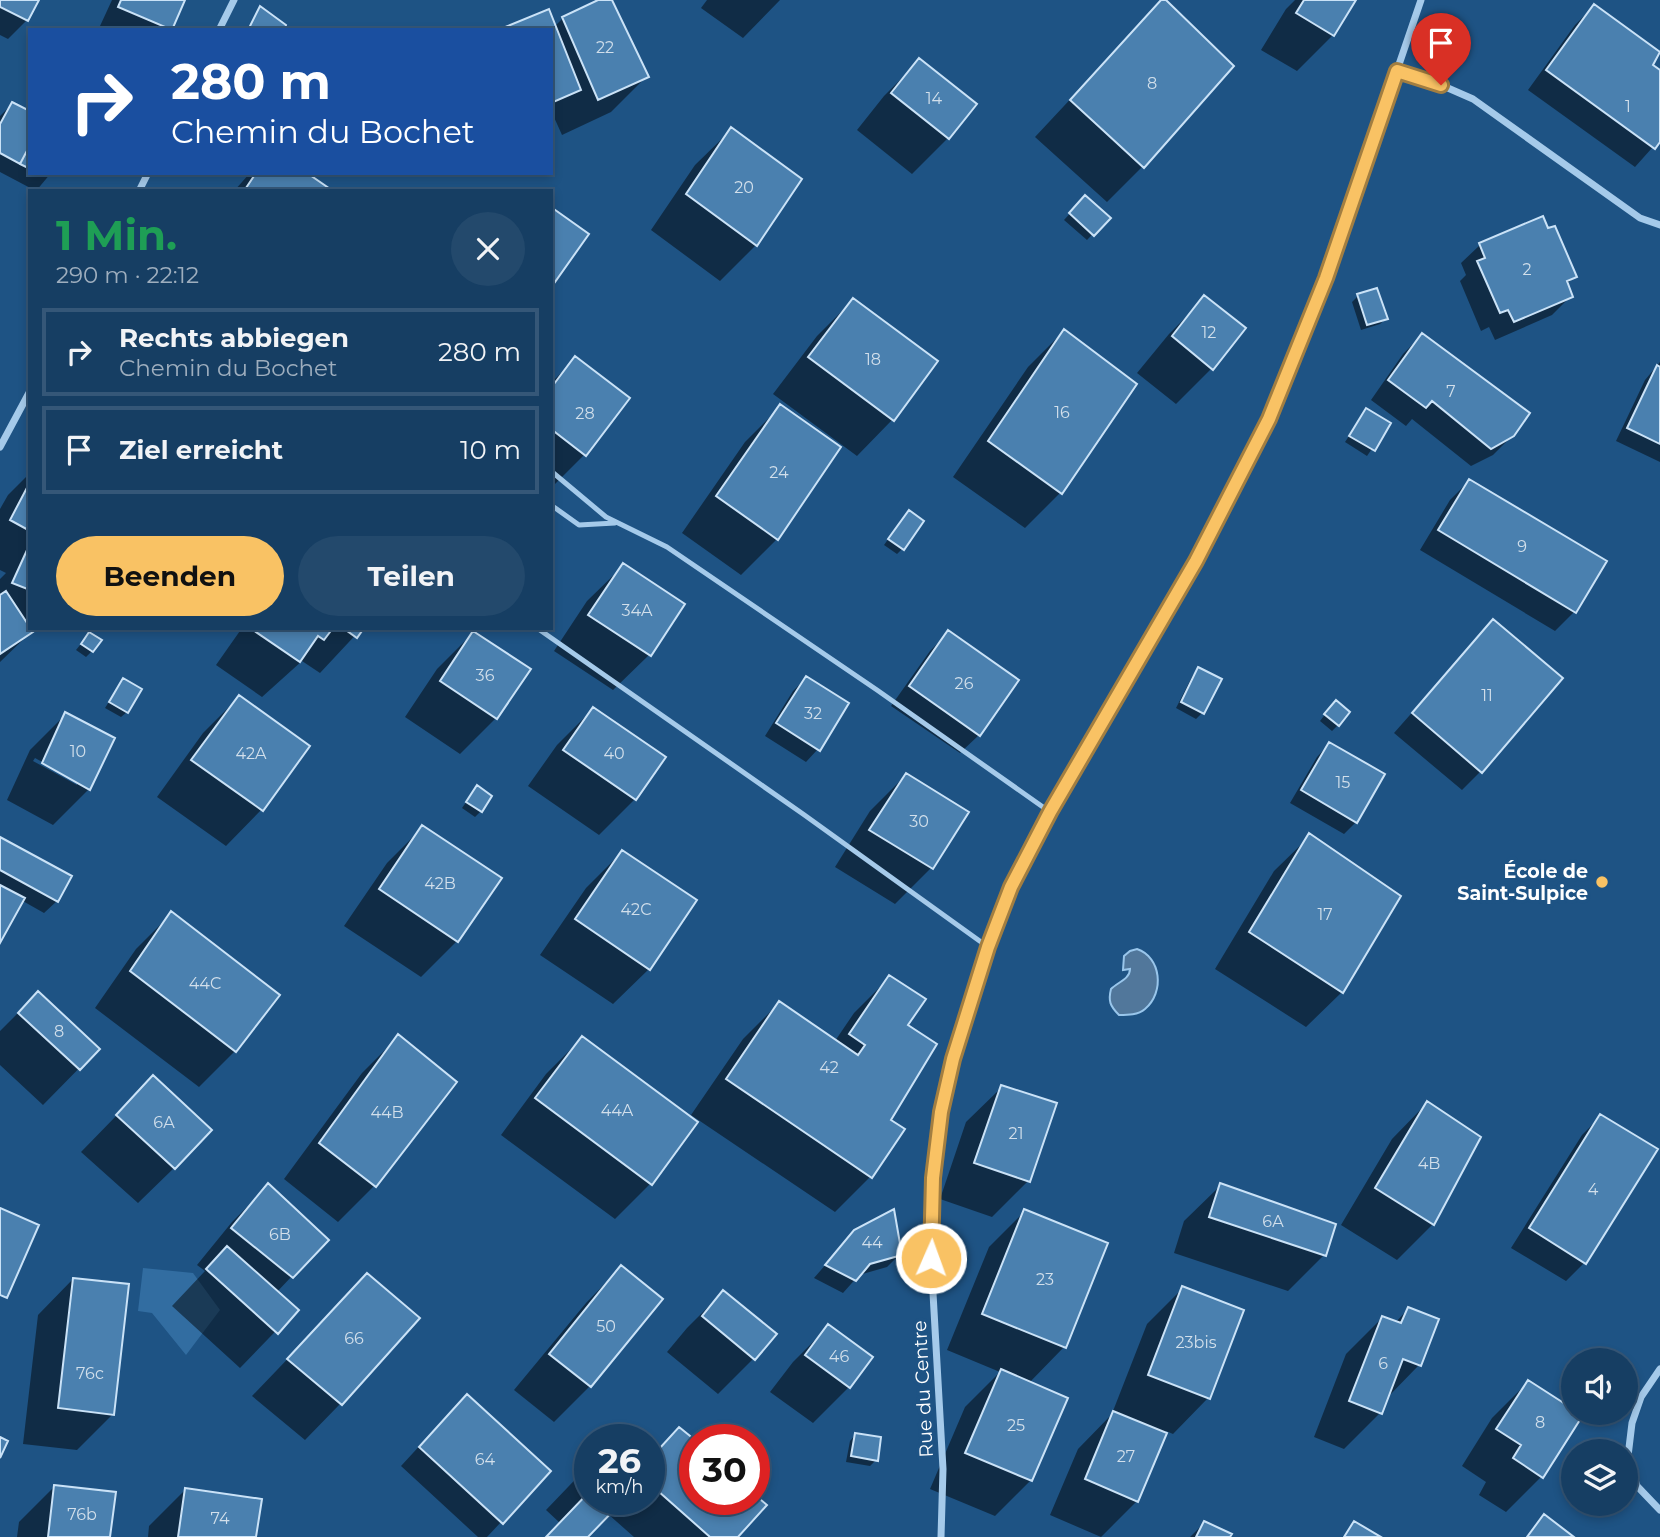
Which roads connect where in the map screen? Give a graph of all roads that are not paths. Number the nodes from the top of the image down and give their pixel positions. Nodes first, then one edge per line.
1 (234, 0) edge
2 (1421, 0) edge
3 (220, 28) edge
4 (1397, 71) junction
5 (1660, 225) edge
6 (28, 395) edge
7 (0, 447) edge
8 (553, 473) edge
9 (553, 506) edge
10 (618, 523) junction
11 (540, 630) edge
12 (1050, 812) junction
13 (988, 947) junction
14 (1660, 1369) edge
15 (1660, 1510) edge
16 (942, 1537) edge

1 - 3 street
2 - 4 street, Rue du Centre
4 - 5 street
4 - 12 street, Rue du Centre
6 - 7 street
8 - 10 lane
9 - 10 lane
10 - 12 lane
11 - 13 lane
12 - 13 street, Rue du Centre
13 - 16 street, Rue du Centre
14 - 15 street

